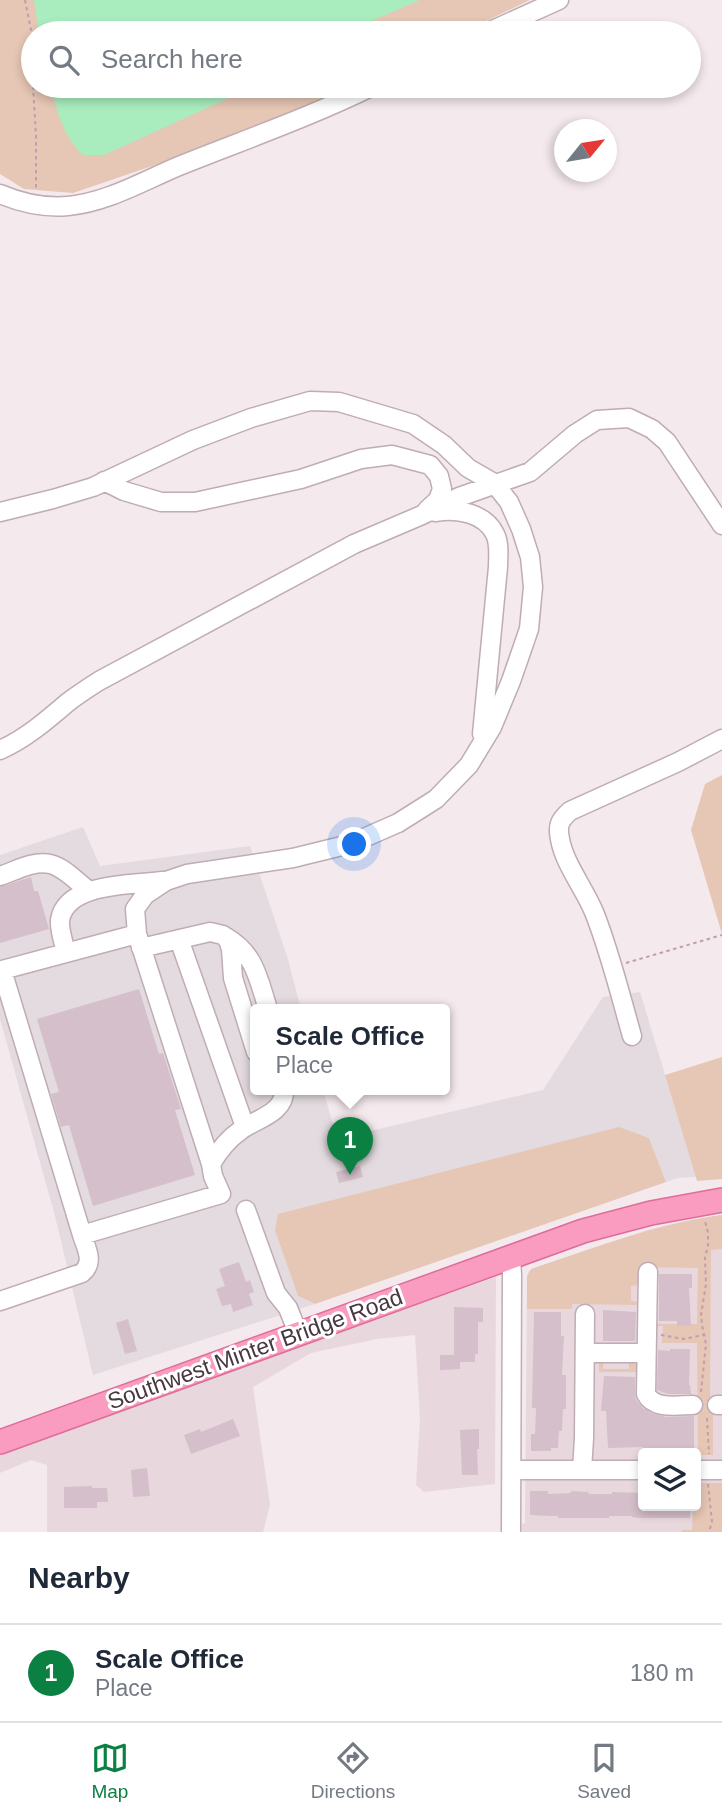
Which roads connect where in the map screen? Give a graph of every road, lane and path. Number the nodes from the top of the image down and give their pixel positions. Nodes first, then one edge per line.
1 (25, 0) edge
2 (559, 0) edge
3 (29, 21) edge
4 (513, 21) edge
5 (34, 98) edge
6 (349, 98) edge
7 (0, 194) edge
8 (37, 205) junction
9 (104, 481) junction
10 (494, 484) junction
11 (0, 512) edge
12 (422, 515) junction
13 (722, 525) edge
14 (722, 739) edge
15 (0, 750) edge
16 (477, 751) junction
17 (0, 876) edge
18 (166, 881) junction
19 (88, 890) junction
20 (223, 935) junction
21 (722, 935) edge
22 (179, 939) junction
23 (139, 941) junction
24 (66, 953) junction
25 (612, 968) junction
26 (1, 970) edge
27 (266, 1004) edge
28 (250, 1033) edge
29 (632, 1035) dead end
30 (284, 1095) edge
31 (245, 1127) junction
32 (211, 1164) junction
33 (712, 1202) edge
34 (246, 1210) dead end
35 (82, 1235) junction
36 (511, 1256) junction
37 (648, 1272) dead end
38 (0, 1301) edge
39 (585, 1314) dead end
40 (298, 1333) junction
41 (647, 1335) junction
42 (704, 1335) junction
43 (585, 1353) junction
44 (646, 1353) junction
45 (708, 1405) edge
46 (0, 1442) edge
47 (512, 1470) junction
48 (582, 1470) junction
49 (638, 1470) edge
50 (709, 1470) edge
51 (511, 1532) edge
52 (709, 1532) edge

1 - 3 path
2 - 4 street
5 - 8 path
6 - 8 street
7 - 8 street
9 - 10 street
9 - 11 street
9 - 12 street
10 - 12 street
10 - 13 street
10 - 16 street
12 - 15 street
12 - 16 street
14 - 25 street
16 - 18 street
17 - 19 street
18 - 19 street
18 - 23 street
19 - 24 street
20 - 22 street
20 - 27 street
20 - 28 street
21 - 25 path
22 - 23 street
22 - 31 street
23 - 24 street
23 - 32 street
24 - 26 street
25 - 29 street
26 - 35 street
30 - 31 street
31 - 32 street
32 - 35 street
33 - 36 main road, Southwest Minter Bridge Road
33 - 42 path
34 - 40 street
35 - 38 street
36 - 40 main road, Southwest Minter Bridge Road
36 - 47 street
37 - 41 street
39 - 43 street
40 - 46 main road, Southwest Minter Bridge Road
41 - 42 path
41 - 44 street
42 - 45 path
43 - 44 street
43 - 48 street
44 - 45 street
45 - 50 path
47 - 48 street
47 - 51 street
48 - 49 street
50 - 52 path

